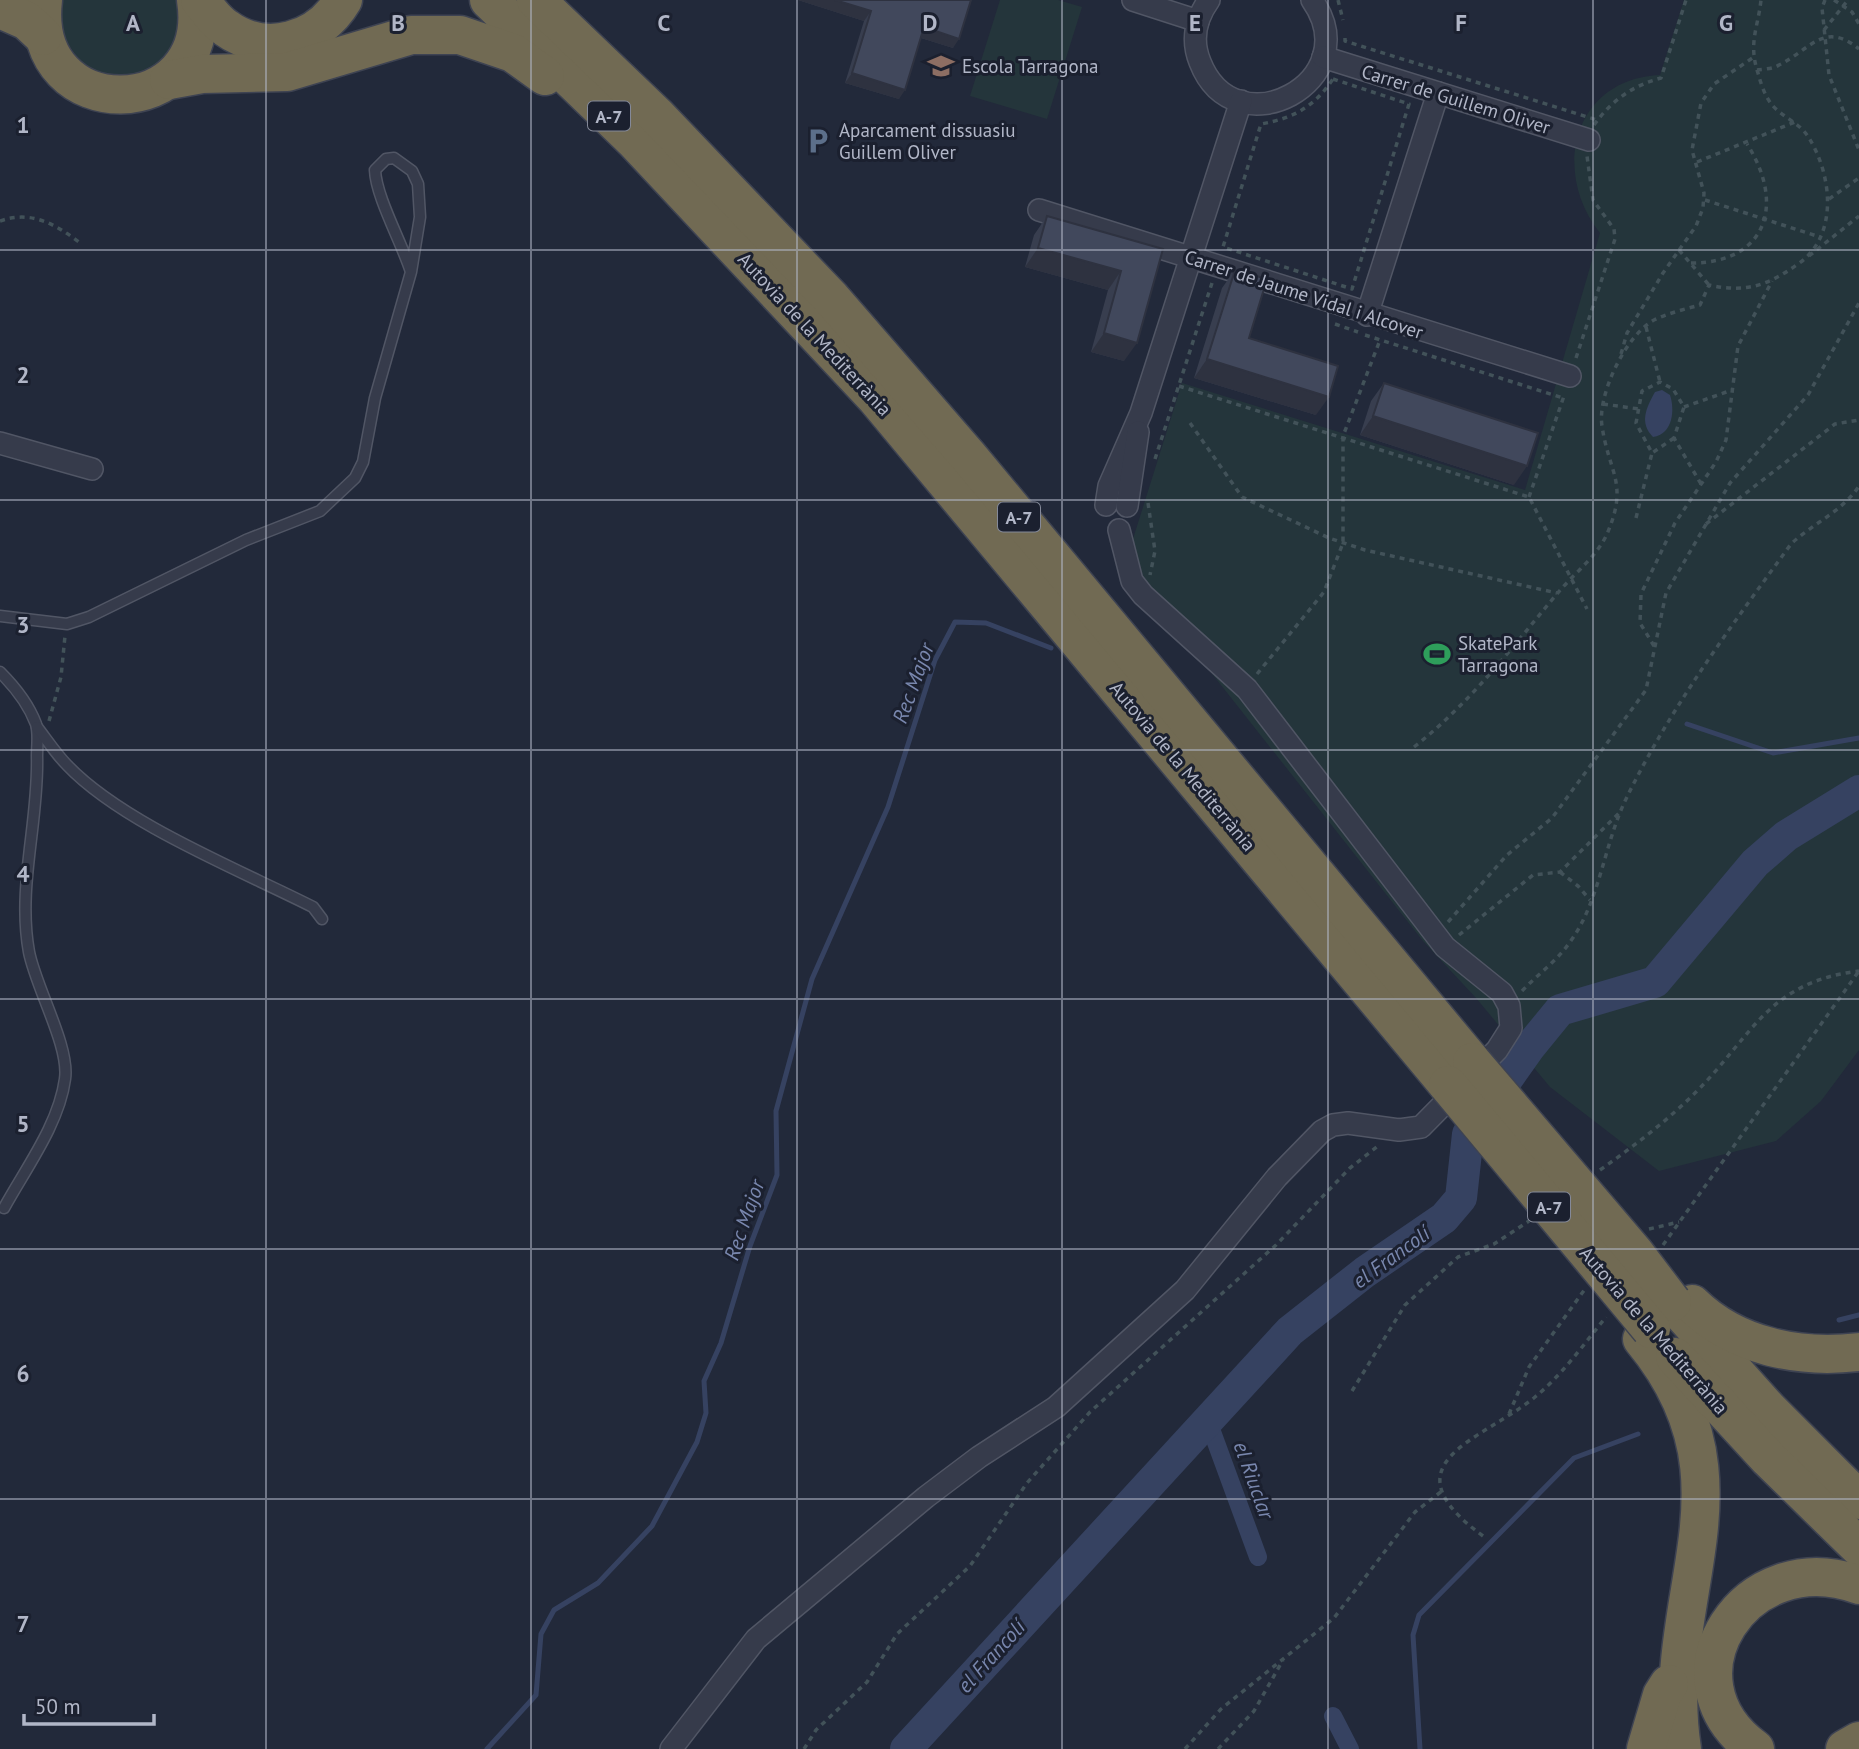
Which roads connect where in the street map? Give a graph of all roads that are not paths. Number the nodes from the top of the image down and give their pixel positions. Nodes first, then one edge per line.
1 (198, 0) edge
2 (344, 0) edge
3 (489, 0) edge
4 (536, 0) edge
5 (1133, 0) edge
6 (1209, 0) edge
7 (1312, 0) edge
8 (0, 9) edge
9 (43, 18) edge
10 (1198, 21) junction
11 (1323, 57) junction
12 (169, 80) junction
13 (1438, 93) junction
14 (1241, 101) junction
15 (1588, 151) road end
16 (1039, 210) dead end
17 (724, 236) junction
18 (1190, 258) junction
19 (411, 272) junction
20 (1367, 315) junction
21 (1570, 376) road end
22 (0, 443) edge
23 (92, 469) dead end
24 (0, 616) edge
25 (0, 673) edge
26 (41, 732) junction
27 (322, 919) dead end
28 (1460, 1073) junction
29 (4, 1208) dead end
30 (1661, 1315) junction
31 (1859, 1352) edge
32 (1859, 1500) edge
33 (1859, 1547) edge
34 (1859, 1585) edge
35 (1678, 1670) junction
36 (1859, 1743) edge
37 (671, 1749) edge
38 (1646, 1749) edge
39 (1682, 1749) edge
40 (1755, 1749) edge
41 (1845, 1749) edge
42 (1855, 1749) edge

1 - 2 highway
1 - 12 highway
3 - 17 highway, Autovia de la Mediterrània / A-7
4 - 28 highway, Autovia de la Mediterrània / A-7
5 - 10 street
6 - 10 street
7 - 11 street
8 - 9 highway
9 - 12 highway
10 - 14 street
11 - 13 street, Carrer de Guillem Oliver
11 - 14 street
12 - 17 highway
13 - 15 street, Carrer de Guillem Oliver
13 - 20 street
14 - 18 street
16 - 18 street, Carrer de Jaume Vidal i Alcover
17 - 28 highway, Autovia de la Mediterrània / A-7
18 - 20 street, Carrer de Jaume Vidal i Alcover
18 - 37 street
19 - 19 lane
19 - 24 lane
20 - 21 street, Carrer de Jaume Vidal i Alcover
22 - 23 street
25 - 26 lane
26 - 27 lane
26 - 29 lane
28 - 30 highway, Autovia de la Mediterrània / A-7, bridge
30 - 31 highway
30 - 32 highway, Autovia de la Mediterrània / A-7
30 - 33 highway, Autovia de la Mediterrània / A-7
30 - 35 highway
34 - 40 highway
35 - 38 highway
35 - 39 highway
36 - 41 highway
36 - 42 highway

